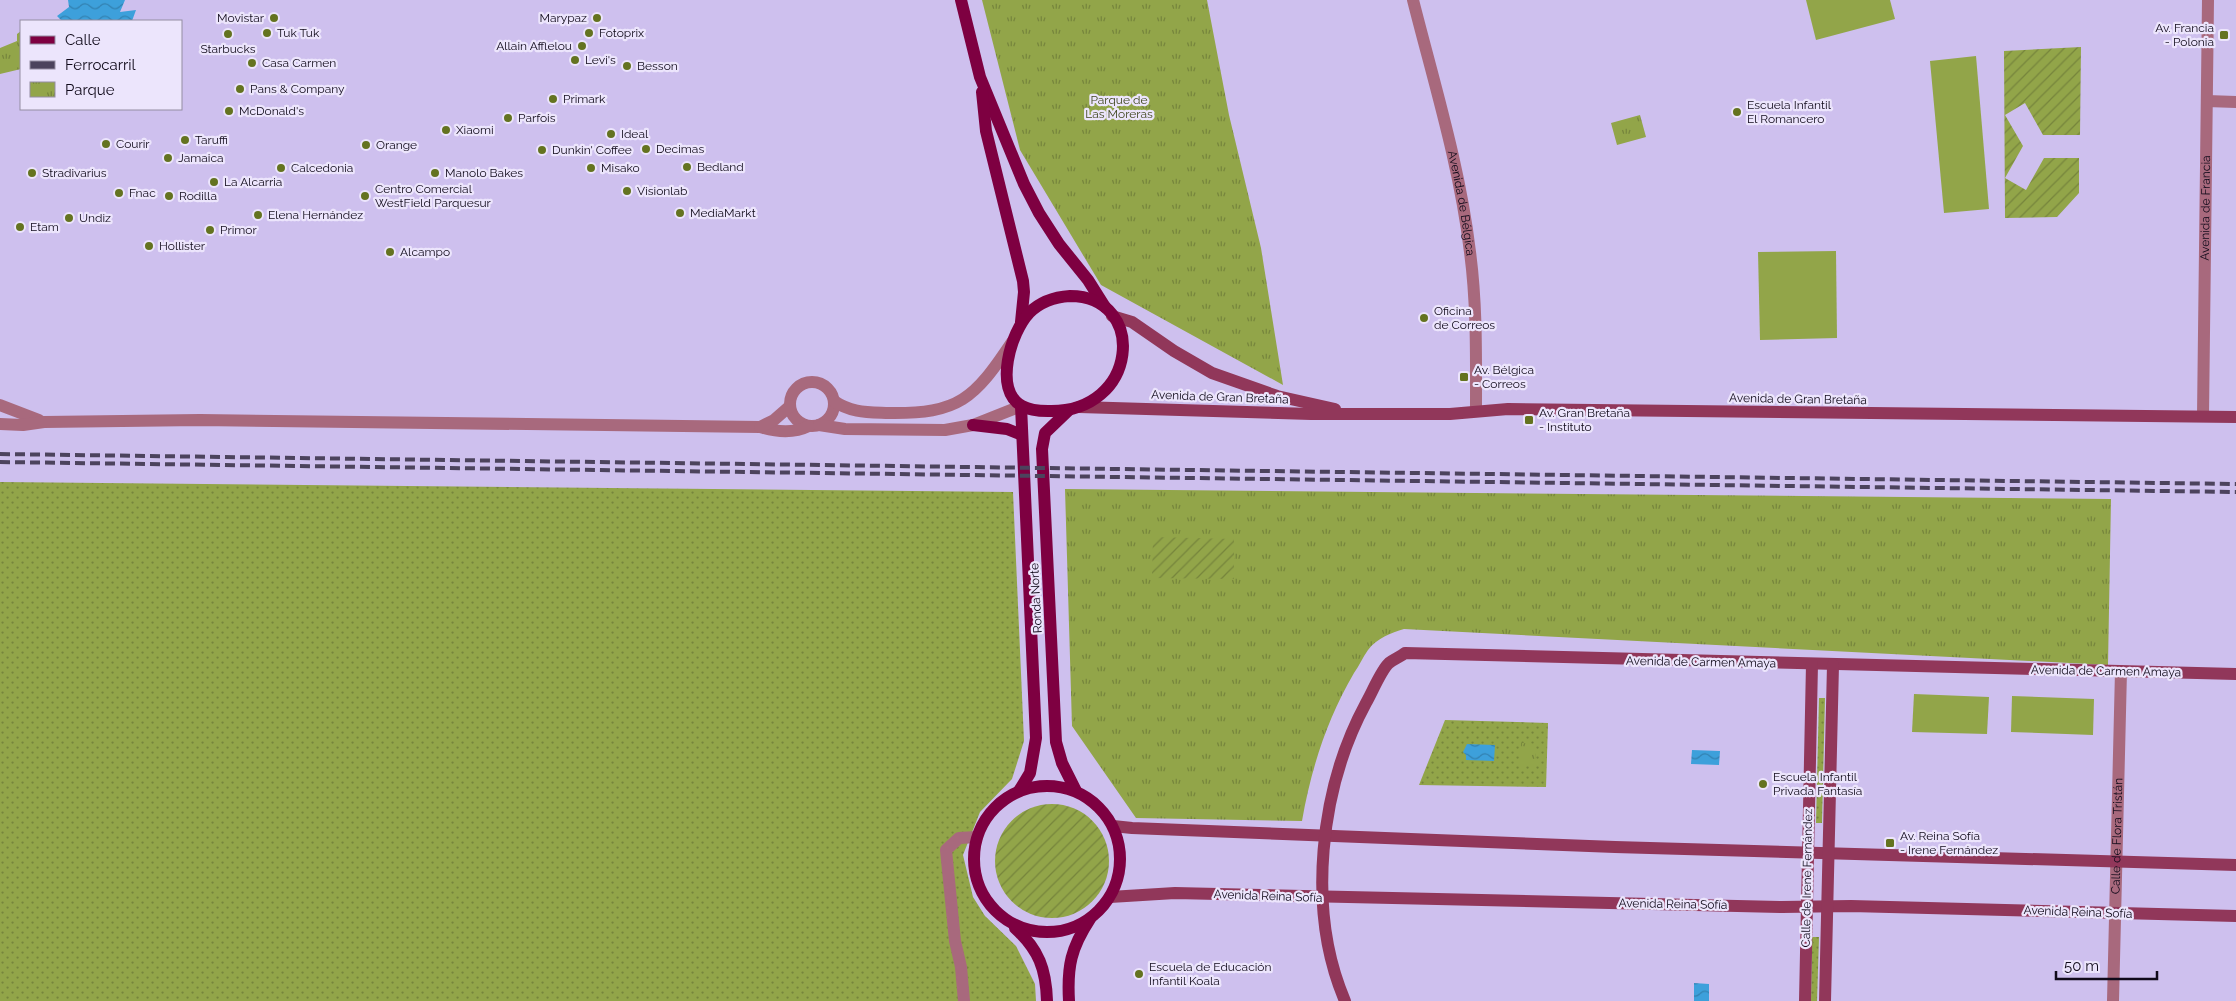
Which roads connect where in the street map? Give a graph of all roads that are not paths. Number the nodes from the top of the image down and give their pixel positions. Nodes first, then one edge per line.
1 (961, 0) edge
2 (1413, 0) edge
3 (2208, 0) edge
4 (980, 78) junction
5 (2207, 102) junction
6 (2236, 102) edge
7 (1108, 312) junction
8 (1020, 324) junction
9 (1012, 342) junction
10 (834, 401) junction
11 (0, 405) edge
12 (790, 406) junction
13 (1021, 406) junction
14 (1074, 408) junction
15 (1476, 411) junction
16 (1360, 413) junction
17 (2203, 416) junction
18 (2236, 417) edge
19 (44, 422) junction
20 (0, 424) edge
21 (973, 425) junction
22 (814, 426) junction
23 (760, 427) junction
24 (1022, 435) junction
25 (1812, 664) junction
26 (1834, 665) junction
27 (2121, 671) junction
28 (2236, 674) edge
29 (1019, 791) junction
30 (1076, 792) junction
31 (1112, 826) junction
32 (977, 837) junction
33 (1326, 837) junction
34 (1808, 852) junction
35 (1828, 852) junction
36 (2116, 862) junction
37 (2236, 865) edge
38 (1110, 897) junction
39 (1324, 898) junction
40 (1827, 906) junction
41 (1806, 907) junction
42 (2115, 912) junction
43 (2236, 916) edge
44 (1090, 918) junction
45 (1008, 921) junction
46 (964, 1001) edge
47 (1047, 1001) edge
48 (1068, 1001) edge
49 (1345, 1001) edge
50 (1804, 1001) edge
51 (1824, 1001) edge
52 (2112, 1001) edge

1 - 4 main road
2 - 15 street, Avenida de Bélgica
3 - 5 street, Avenida de Francia
4 - 7 main road
4 - 8 main road
5 - 6 street
5 - 17 street, Avenida de Francia
7 - 8 main road
7 - 14 main road
7 - 16 street, Avenida de Gran Bretaña
8 - 9 main road
9 - 10 street
9 - 13 main road
10 - 12 street
10 - 22 street
11 - 19 street
12 - 22 street
12 - 23 street
13 - 14 main road
13 - 21 street
13 - 24 main road, Ronda Norte
14 - 16 street, Avenida de Gran Bretaña
14 - 30 main road, Ronda Norte
15 - 16 street, Avenida de Gran Bretaña
15 - 17 street, Avenida de Gran Bretaña
17 - 18 street, Avenida de Gran Bretaña
19 - 20 street
19 - 23 street
21 - 22 street
21 - 24 main road
22 - 23 street
24 - 29 main road, Ronda Norte
25 - 26 street, Avenida de Carmen Amaya
25 - 33 street, Avenida de Carmen Amaya
25 - 34 street, Calle de Irene Fernández
26 - 27 street, Avenida de Carmen Amaya
26 - 35 street, Calle de Irene Fernández
27 - 28 street, Avenida de Carmen Amaya
27 - 36 street, Calle de Flora Tristán
29 - 30 main road, Ronda Norte
29 - 32 main road, Ronda Norte
30 - 31 main road, Ronda Norte
31 - 33 street
31 - 38 main road, Ronda Norte
32 - 45 main road, Ronda Norte
32 - 46 street
33 - 34 street
33 - 39 street, Avenida de Carmen Amaya
34 - 35 street
34 - 41 street, Calle de Irene Fernández
35 - 36 street
35 - 40 street, Calle de Irene Fernández
36 - 37 street
36 - 42 street, Calle de Flora Tristán
38 - 39 street, Avenida Reina Sofía
38 - 44 main road, Ronda Norte
39 - 41 street, Avenida Reina Sofía
39 - 49 street, Avenida de Carmen Amaya
40 - 41 street, Avenida Reina Sofía
40 - 42 street, Avenida Reina Sofía
40 - 51 street, Calle de Irene Fernández
41 - 50 street, Calle de Irene Fernández
42 - 43 street, Avenida Reina Sofía
42 - 52 street, Calle de Flora Tristán
44 - 45 main road, Ronda Norte
44 - 48 main road, Ronda Norte
45 - 47 main road, Ronda Norte

